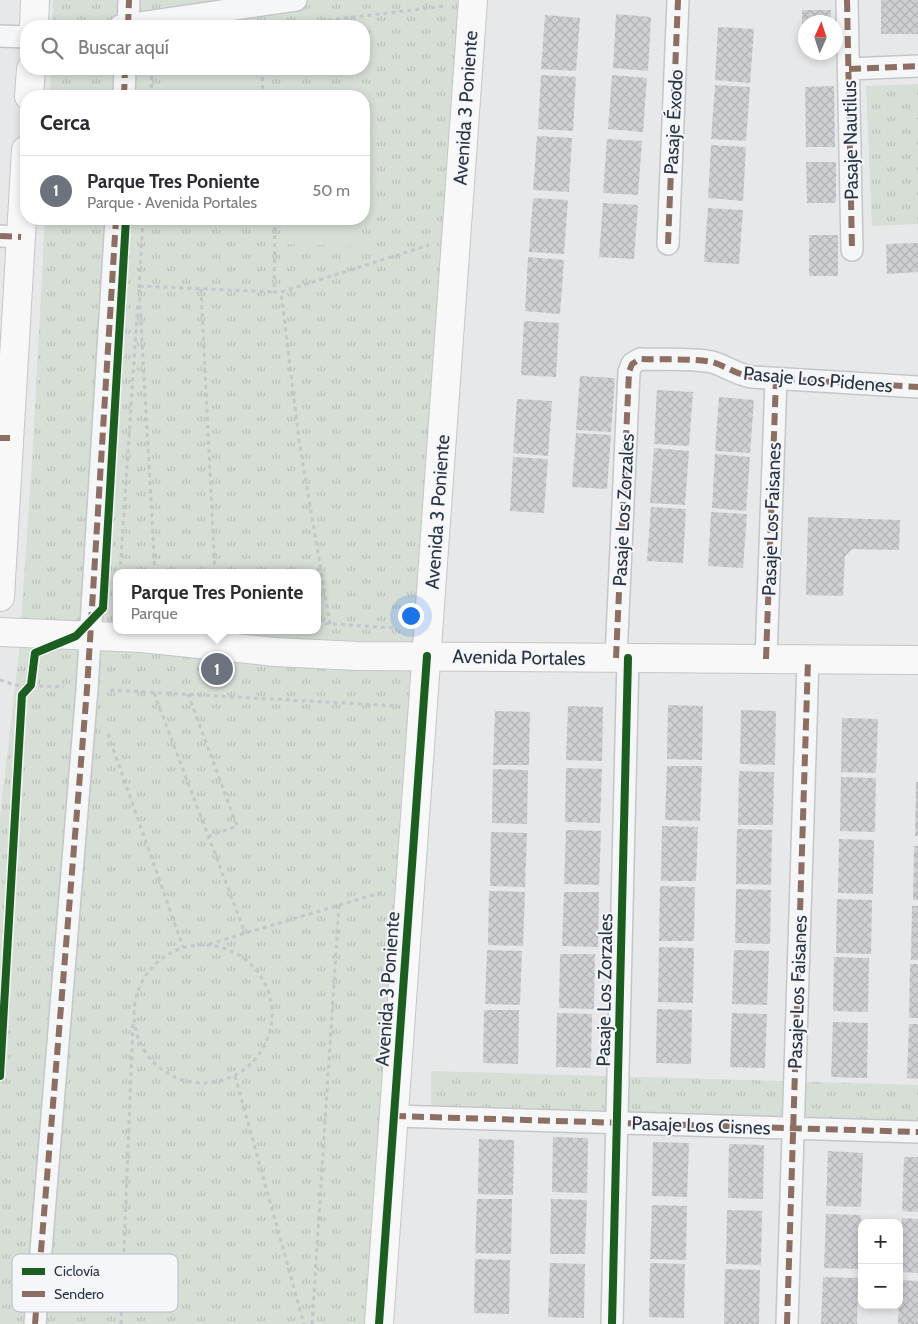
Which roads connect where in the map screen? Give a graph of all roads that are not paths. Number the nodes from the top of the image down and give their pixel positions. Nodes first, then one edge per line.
1 (35, 0) edge
2 (129, 0) edge
3 (296, 0) edge
4 (678, 0) edge
5 (847, 0) edge
6 (463, 3) edge
7 (34, 20) edge
8 (126, 20) edge
9 (164, 20) edge
10 (0, 36) edge
11 (20, 37) edge
12 (918, 66) edge
13 (848, 69) junction
14 (31, 75) edge
15 (126, 75) edge
16 (29, 90) edge
17 (124, 90) edge
18 (20, 184) edge
19 (116, 225) edge
20 (11, 236) edge
21 (668, 244) dead end
22 (852, 250) dead end
23 (632, 364) joint
24 (776, 378) junction
25 (918, 387) edge
26 (5, 438) edge
27 (0, 597) edge
28 (0, 632) edge
29 (90, 637) junction
30 (427, 656) junction
31 (622, 658) junction
32 (766, 659) junction
33 (808, 660) junction
34 (918, 660) edge
35 (394, 1116) junction
36 (616, 1123) junction
37 (793, 1128) junction
38 (918, 1132) edge
39 (41, 1254) edge
40 (379, 1324) edge
41 (612, 1324) edge
42 (787, 1324) edge

1 - 7 main road
2 - 8 street
3 - 9 street
4 - 21 street, Pasaje Éxodo
5 - 13 street, Pasaje Nautilus
6 - 30 main road, Avenida 3 Poniente
10 - 11 street
12 - 13 street
13 - 22 street, Pasaje Nautilus
14 - 16 main road
15 - 17 street
18 - 20 main road
19 - 29 street
20 - 26 main road
23 - 24 street, Pasaje Los Pidenes
23 - 31 street, Pasaje Los Zorzales
24 - 25 street, Pasaje Los Pidenes
24 - 32 street, Pasaje Los Faisanes
26 - 27 main road
28 - 29 main road, Avenida Portales
29 - 30 main road, Avenida Portales
29 - 39 street
30 - 31 main road, Avenida Portales
30 - 35 main road, Avenida 3 Poniente
31 - 32 main road, Avenida Portales
31 - 36 street, Pasaje Los Zorzales
32 - 33 main road, Avenida Portales
33 - 34 main road, Avenida Portales
33 - 37 street, Pasaje Los Faisanes
35 - 36 street, Pasaje Los Cisnes
35 - 40 main road, Avenida 3 Poniente
36 - 37 street, Pasaje Los Cisnes
36 - 41 street, Pasaje Los Zorzales
37 - 38 street, Pasaje Los Cisnes
37 - 42 street, Pasaje Los Faisanes

